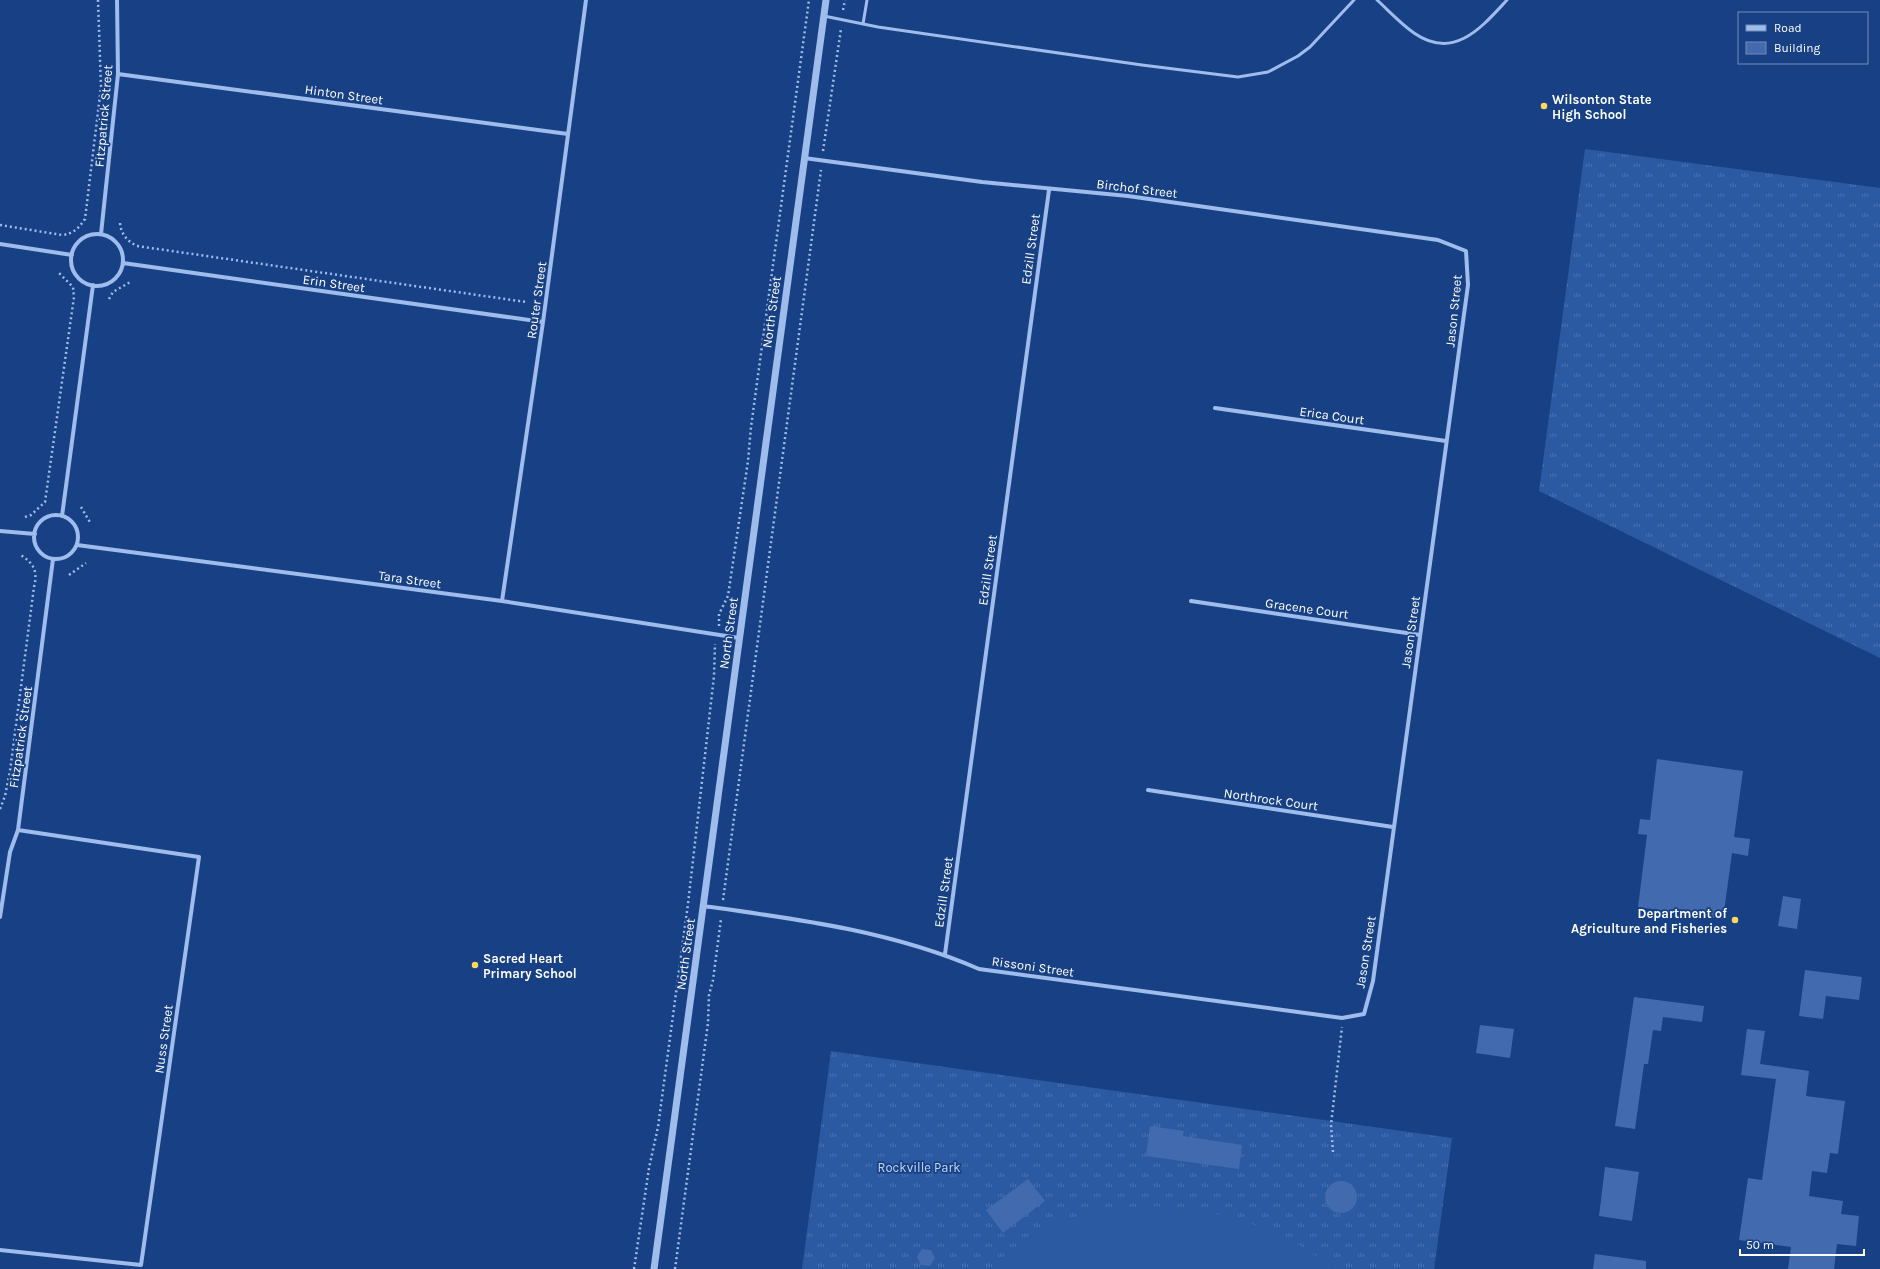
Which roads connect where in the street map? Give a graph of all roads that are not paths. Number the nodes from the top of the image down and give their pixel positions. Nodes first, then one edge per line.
1 (117, 0) edge
2 (586, 0) edge
3 (826, 0) edge
4 (866, 0) edge
5 (1354, 0) edge
6 (1377, 0) edge
7 (1507, 0) edge
8 (824, 16) junction
9 (863, 24) junction
10 (118, 74) junction
11 (568, 134) junction
12 (804, 158) junction
13 (1048, 190) junction
14 (101, 234) junction
15 (0, 244) edge
16 (1466, 251) joint
17 (72, 255) junction
18 (123, 263) junction
19 (93, 285) junction
20 (544, 322) junction
21 (1215, 408) dead end
22 (1446, 441) junction
23 (62, 516) junction
24 (0, 531) edge
25 (35, 534) junction
26 (77, 545) junction
27 (53, 559) junction
28 (502, 601) junction
29 (1191, 601) dead end
30 (1420, 635) junction
31 (739, 638) junction
32 (1148, 790) dead end
33 (1392, 827) junction
34 (18, 830) junction
35 (703, 906) junction
36 (0, 917) edge
37 (945, 954) junction
38 (1364, 1014) joint
39 (0, 1250) edge
40 (654, 1269) edge

1 - 10 street, Fitzpatrick Street
2 - 11 street, Router Street
3 - 8 street, North Street
4 - 9 lane
5 - 9 lane
6 - 7 lane
8 - 9 lane
8 - 12 street, North Street
10 - 11 street, Hinton Street
10 - 14 street, Fitzpatrick Street
11 - 20 street, Router Street
12 - 13 street, Birchof Street
12 - 31 street, North Street
13 - 16 street, Birchof Street
13 - 37 street, Edzill Street
14 - 17 street
14 - 18 street
15 - 17 street
16 - 22 street, Jason Street
17 - 19 street
18 - 19 street
18 - 20 street, Erin Street
19 - 23 street
20 - 28 street, Router Street
21 - 22 street, Erica Court
22 - 30 street, Jason Street
23 - 25 street
23 - 26 street
24 - 25 street
25 - 27 street
26 - 27 street
26 - 28 street, Tara Street
27 - 34 street, Fitzpatrick Street
28 - 31 street, Tara Street
29 - 30 street, Gracene Court
30 - 33 street, Jason Street
31 - 35 street, North Street
32 - 33 street, Northrock Court
33 - 38 street, Jason Street
34 - 36 street, Fitzpatrick Street
34 - 39 street, Nuss Street
35 - 37 street, Rissoni Street
35 - 40 street, North Street
37 - 38 street, Rissoni Street

